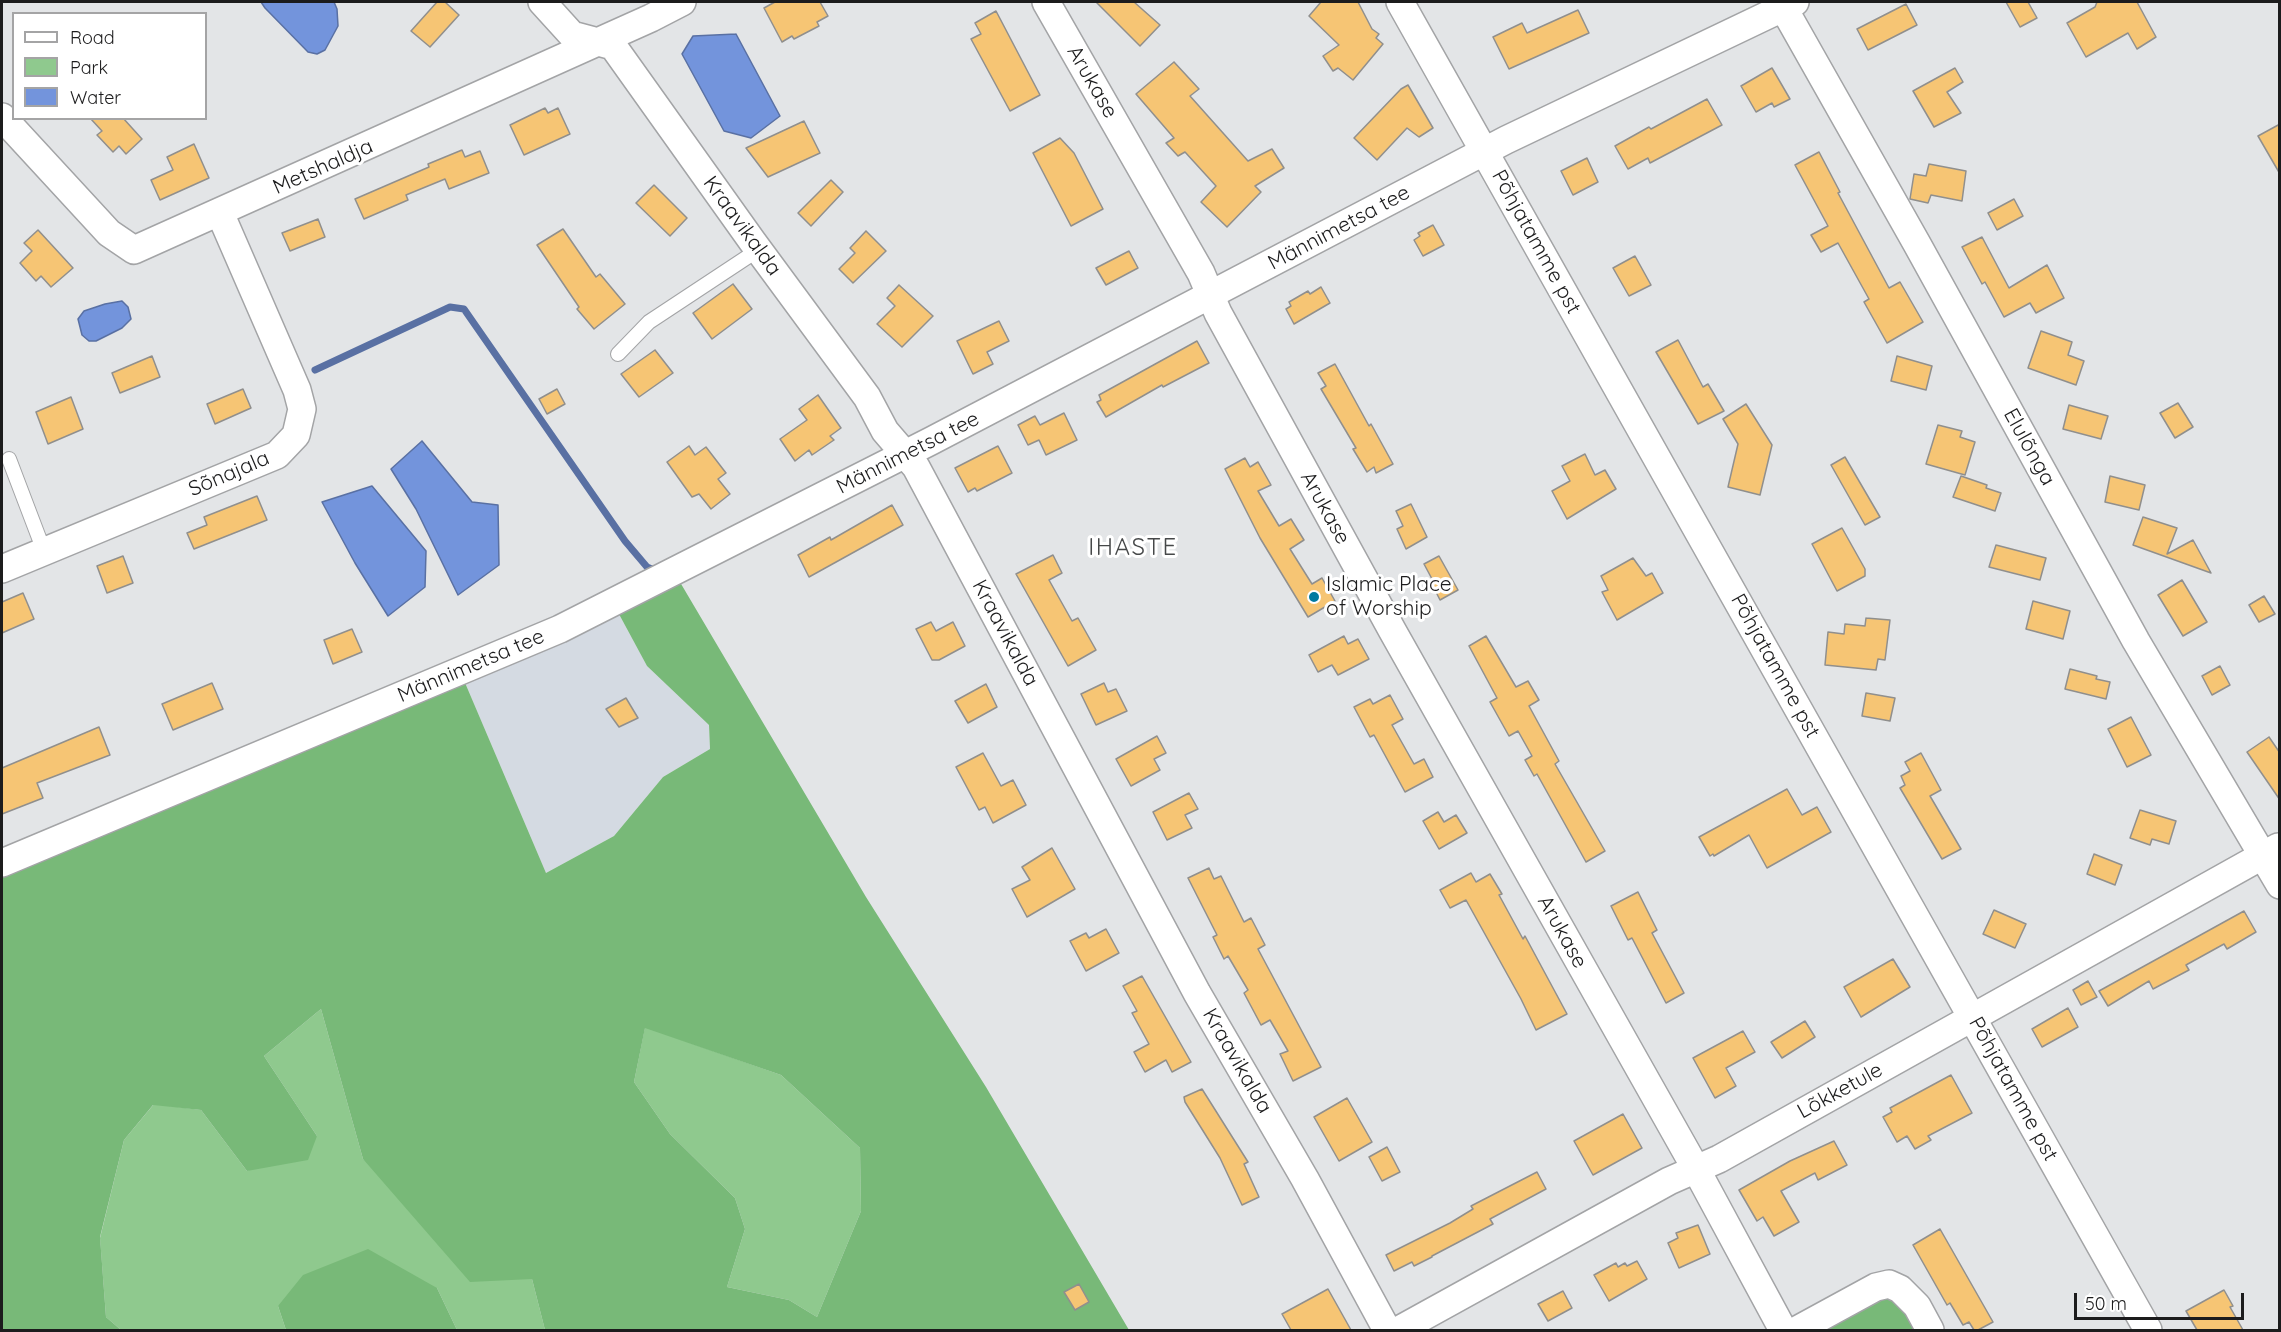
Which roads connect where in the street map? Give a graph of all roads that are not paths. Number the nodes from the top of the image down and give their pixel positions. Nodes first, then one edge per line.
1 (542, 2) edge
2 (682, 2) edge
3 (1046, 2) edge
4 (1400, 2) edge
5 (1789, 4) edge
6 (598, 42) junction
7 (2, 117) edge
8 (1485, 152) junction
9 (220, 213) junction
10 (758, 250) junction
11 (1210, 295) junction
12 (618, 354) dead end
13 (905, 454) junction
14 (9, 459) dead end
15 (44, 551) junction
16 (2, 569) edge
17 (2271, 851) edge
18 (2, 863) edge
19 (2280, 885) edge
20 (1973, 1017) junction
21 (1696, 1169) junction
22 (1387, 1330) edge
23 (1399, 1330) edge
24 (1783, 1330) edge
25 (1797, 1330) edge
26 (1930, 1330) edge
27 (2148, 1330) edge

1 - 6 street, Kraavikalda
2 - 6 street, Metshaldja
3 - 11 street, Arukase
4 - 8 street, Põhjatamme pst
5 - 8 street, Männimetsa tee
5 - 17 street, Elulõnga
6 - 9 street, Metshaldja
6 - 10 street, Kraavikalda
7 - 9 street, Metshaldja
8 - 11 street, Männimetsa tee
8 - 20 street, Põhjatamme pst
9 - 15 street, Sõnajala
10 - 12 lane
10 - 13 street, Kraavikalda
11 - 13 street, Männimetsa tee
11 - 21 street, Arukase
13 - 18 street, Männimetsa tee
13 - 22 street, Kraavikalda
14 - 15 lane
15 - 16 street, Sõnajala
17 - 19 street, Elulõnga
17 - 20 street, Lõkketule
20 - 21 street, Lõkketule
20 - 27 street, Põhjatamme pst
21 - 23 street, Lõkketule
21 - 24 street, Arukase
25 - 26 street

